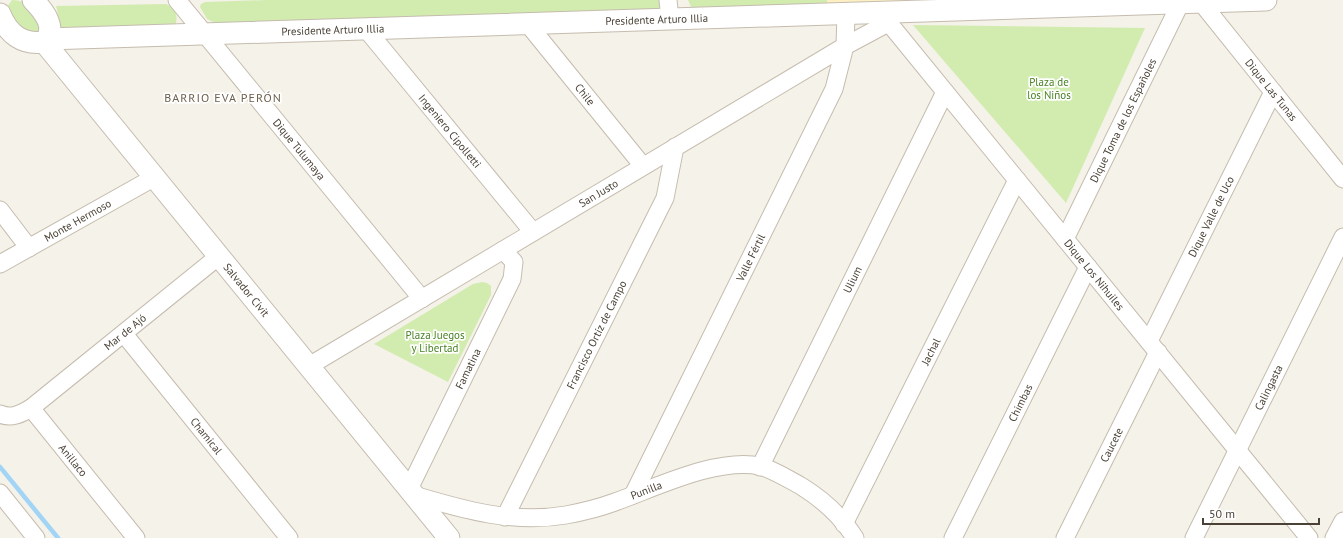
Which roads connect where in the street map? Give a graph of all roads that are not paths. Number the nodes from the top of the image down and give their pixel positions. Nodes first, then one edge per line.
1 (34, 0) edge
2 (177, 0) edge
3 (1266, 0) edge
4 (1191, 2) junction
5 (1005, 4) edge
6 (669, 9) edge
7 (846, 13) junction
8 (0, 14) edge
9 (884, 17) junction
10 (527, 23) junction
11 (366, 29) junction
12 (206, 34) junction
13 (9, 38) edge
14 (45, 41) junction
15 (845, 46) junction
16 (945, 92) junction
17 (1273, 92) junction
18 (675, 148) junction
19 (643, 166) junction
20 (155, 177) junction
21 (1343, 179) edge
22 (1017, 180) junction
23 (0, 210) edge
24 (533, 232) junction
25 (1343, 237) edge
26 (1065, 239) junction
27 (29, 248) junction
28 (503, 250) junction
29 (219, 256) junction
30 (0, 264) edge
31 (1088, 267) junction
32 (422, 299) junction
33 (124, 334) junction
34 (1153, 347) junction
35 (309, 366) junction
36 (31, 408) junction
37 (0, 414) edge
38 (1237, 450) junction
39 (760, 466) junction
40 (412, 492) junction
41 (0, 493) edge
42 (633, 495) junction
43 (505, 517) junction
44 (1343, 521) edge
45 (844, 524) junction
46 (1302, 534) edge
47 (36, 538) edge
48 (136, 538) edge
49 (289, 538) edge
50 (449, 538) edge
51 (855, 538) edge
52 (953, 538) edge
53 (1065, 538) edge
54 (1194, 538) edge
55 (1334, 538) edge

1 - 14 street
2 - 12 street, Dique Tulumaya
3 - 4 street, Presidente Arturo Illia
4 - 5 street, Presidente Arturo Illia
4 - 17 street, Dique Las Tunas
4 - 26 street, Dique Toma de los Españoles
5 - 9 street, Presidente Arturo Illia
6 - 7 street, Presidente Arturo Illia
6 - 10 street, Presidente Arturo Illia
7 - 9 street, Presidente Arturo Illia
7 - 15 street, Valle Fértil
8 - 13 street
9 - 15 street, San Justo
9 - 16 street, Dique Los Nihuiles
10 - 11 street, Presidente Arturo Illia
10 - 19 street, Chile
11 - 12 street, Presidente Arturo Illia
11 - 24 street, Ingeniero Cipolletti
12 - 14 street, Presidente Arturo Illia
12 - 32 street, Dique Tulumaya
13 - 14 street, Presidente Arturo Illia
14 - 20 street, Salvador Civit
15 - 18 street, San Justo
15 - 42 street, Valle Fértil
16 - 22 street, Dique Los Nihuiles
16 - 39 street, Ulium
17 - 21 street, Dique Las Tunas
17 - 34 street, Dique Valle de Uco
18 - 19 street, San Justo
18 - 43 street, Francisco Ortíz de Campo
19 - 24 street, San Justo
20 - 27 street, Monte Hermoso
20 - 29 street, Salvador Civit
22 - 26 street, Dique Los Nihuiles
22 - 45 street, Jachal
23 - 27 street
24 - 28 street, San Justo
25 - 38 street, Calingasta
26 - 31 street, Dique Los Nihuiles
27 - 30 street, Monte Hermoso
28 - 32 street, San Justo
28 - 40 street, Famatina
29 - 33 street, Mar de Ajó
29 - 35 street, Salvador Civit
31 - 34 street, Dique Los Nihuiles
31 - 52 street, Chimbas
32 - 35 street, San Justo
33 - 36 street, Mar de Ajó
33 - 49 street, Chamical
34 - 38 street, Dique Los Nihuiles
34 - 53 street, Caucete
35 - 40 street, Salvador Civit
36 - 37 street
36 - 48 street, Anillaco
38 - 46 street, Dique Los Nihuiles
38 - 54 street, Calingasta
39 - 42 street, Punilla
39 - 45 street, Punilla
40 - 43 street, Punilla
40 - 50 street, Salvador Civit
41 - 47 street
42 - 43 street, Punilla
44 - 55 street
45 - 51 street, Punilla

